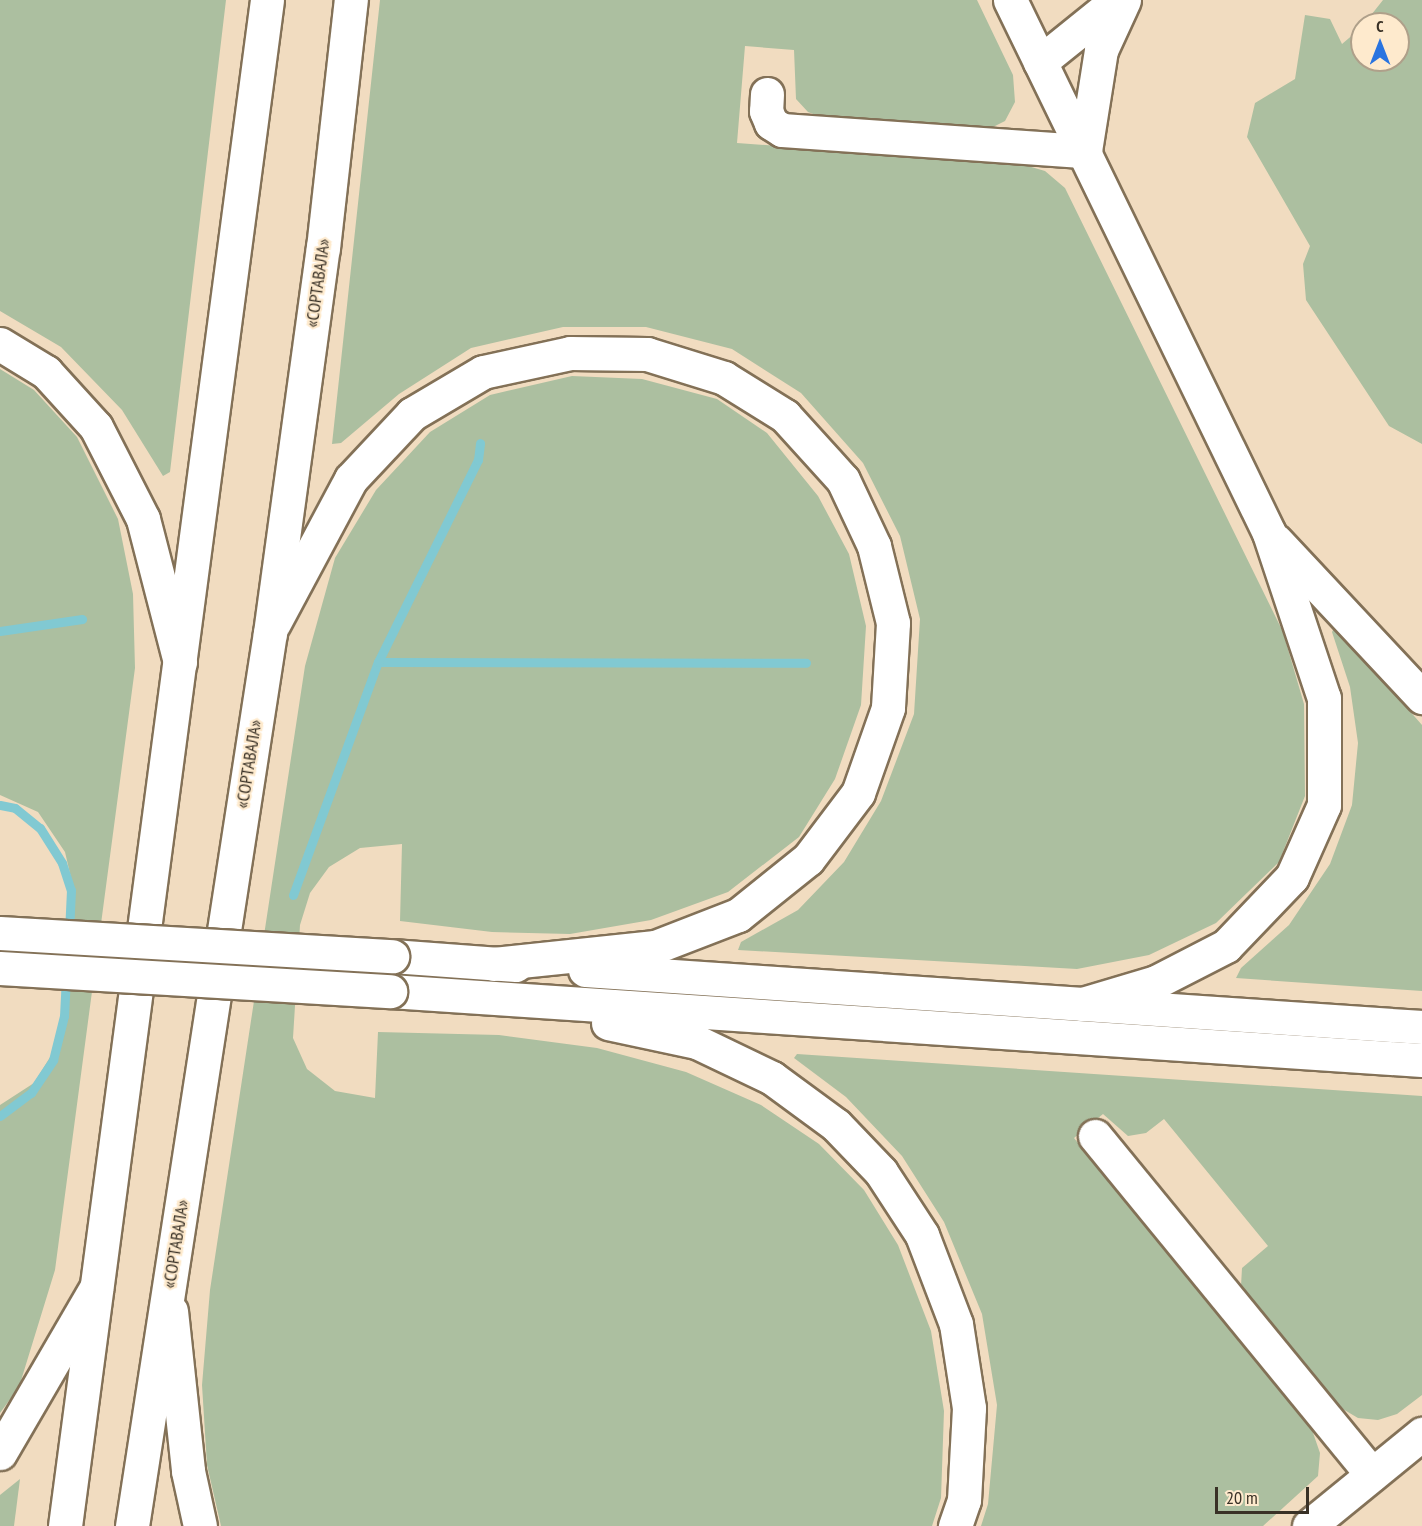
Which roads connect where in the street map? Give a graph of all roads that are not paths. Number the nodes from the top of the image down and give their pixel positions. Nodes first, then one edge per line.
1 (267, 0) edge
2 (351, 0) edge
3 (1010, 0) edge
4 (1117, 0) edge
5 (1124, 0) edge
6 (1040, 62) junction
7 (768, 94) dead end
8 (1085, 151) junction
9 (0, 344) edge
10 (1269, 533) junction
11 (270, 633) junction
12 (182, 669) junction
13 (1422, 697) edge
14 (0, 933) edge
15 (494, 964) junction
16 (0, 968) edge
17 (492, 998) junction
18 (1082, 1004) junction
19 (1422, 1027) edge
20 (1422, 1060) edge
21 (1095, 1136) dead end
22 (100, 1281) junction
23 (168, 1291) junction
24 (1422, 1434) edge
25 (0, 1453) edge
26 (1372, 1474) junction
27 (65, 1526) edge
28 (132, 1526) edge
29 (200, 1526) edge
30 (955, 1526) edge
31 (1309, 1526) edge

1 - 12 main road
2 - 11 main road, «СОРТАВАЛА»
3 - 6 main road
4 - 6 main road
5 - 8 main road
6 - 8 main road
7 - 8 main road
8 - 10 main road
9 - 12 main road
10 - 13 main road
10 - 18 main road
11 - 15 main road
11 - 23 main road, «СОРТАВАЛА»
12 - 22 main road
14 - 15 main road, bridge
15 - 18 main road
16 - 17 main road, bridge
17 - 20 main road
17 - 30 main road
18 - 19 main road
21 - 26 main road
22 - 25 main road
22 - 27 main road
23 - 28 main road, «СОРТАВАЛА»
23 - 29 main road
24 - 26 main road
26 - 31 main road

